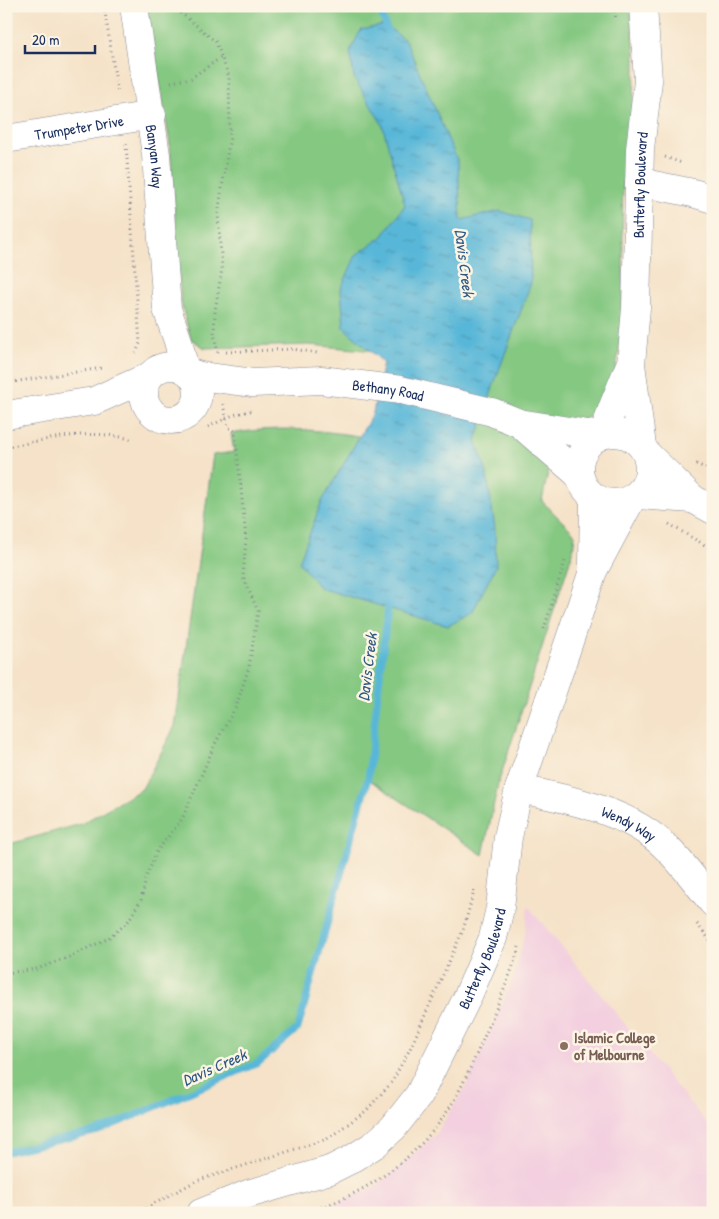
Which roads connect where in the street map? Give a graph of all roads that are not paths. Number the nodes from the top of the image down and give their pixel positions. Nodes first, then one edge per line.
1 (134, 6) edge
2 (643, 6) edge
3 (152, 115) junction
4 (6, 138) edge
5 (639, 182) junction
6 (713, 199) edge
7 (167, 309) junction
8 (631, 364) junction
9 (145, 369) junction
10 (187, 371) junction
11 (222, 397) junction
12 (94, 401) junction
13 (155, 414) junction
14 (6, 415) edge
15 (200, 417) junction
16 (519, 423) junction
17 (602, 435) junction
18 (645, 450) junction
19 (580, 475) junction
20 (594, 497) junction
21 (634, 497) junction
22 (703, 505) edge
23 (592, 571) junction
24 (519, 789) junction
25 (704, 912) edge
26 (201, 1213) edge

1 - 3 street, Banyan Way
2 - 5 street, Butterfly Boulevard
3 - 4 street, Trumpeter Drive
3 - 7 street, Banyan Way
5 - 6 street
5 - 8 street, Butterfly Boulevard
7 - 9 street, Banyan Way
7 - 10 street, Banyan Way
8 - 17 street, Butterfly Boulevard
8 - 18 street, Butterfly Boulevard
9 - 10 street
9 - 12 street
9 - 13 street
10 - 11 street
10 - 15 street
11 - 15 street, Bethany Road
11 - 16 street, Bethany Road
12 - 13 street
12 - 14 street
13 - 15 street
16 - 17 street, Bethany Road
16 - 19 street, Bethany Road
17 - 18 street, Bethany Road
17 - 19 street
18 - 21 street
18 - 22 street, Bethany Road
19 - 20 street, Bethany Road
20 - 21 street, Bethany Road
20 - 23 street, Butterfly Boulevard
21 - 22 street, Bethany Road
21 - 23 street, Butterfly Boulevard
23 - 24 street, Butterfly Boulevard
24 - 25 street, Wendy Way
24 - 26 street, Butterfly Boulevard

